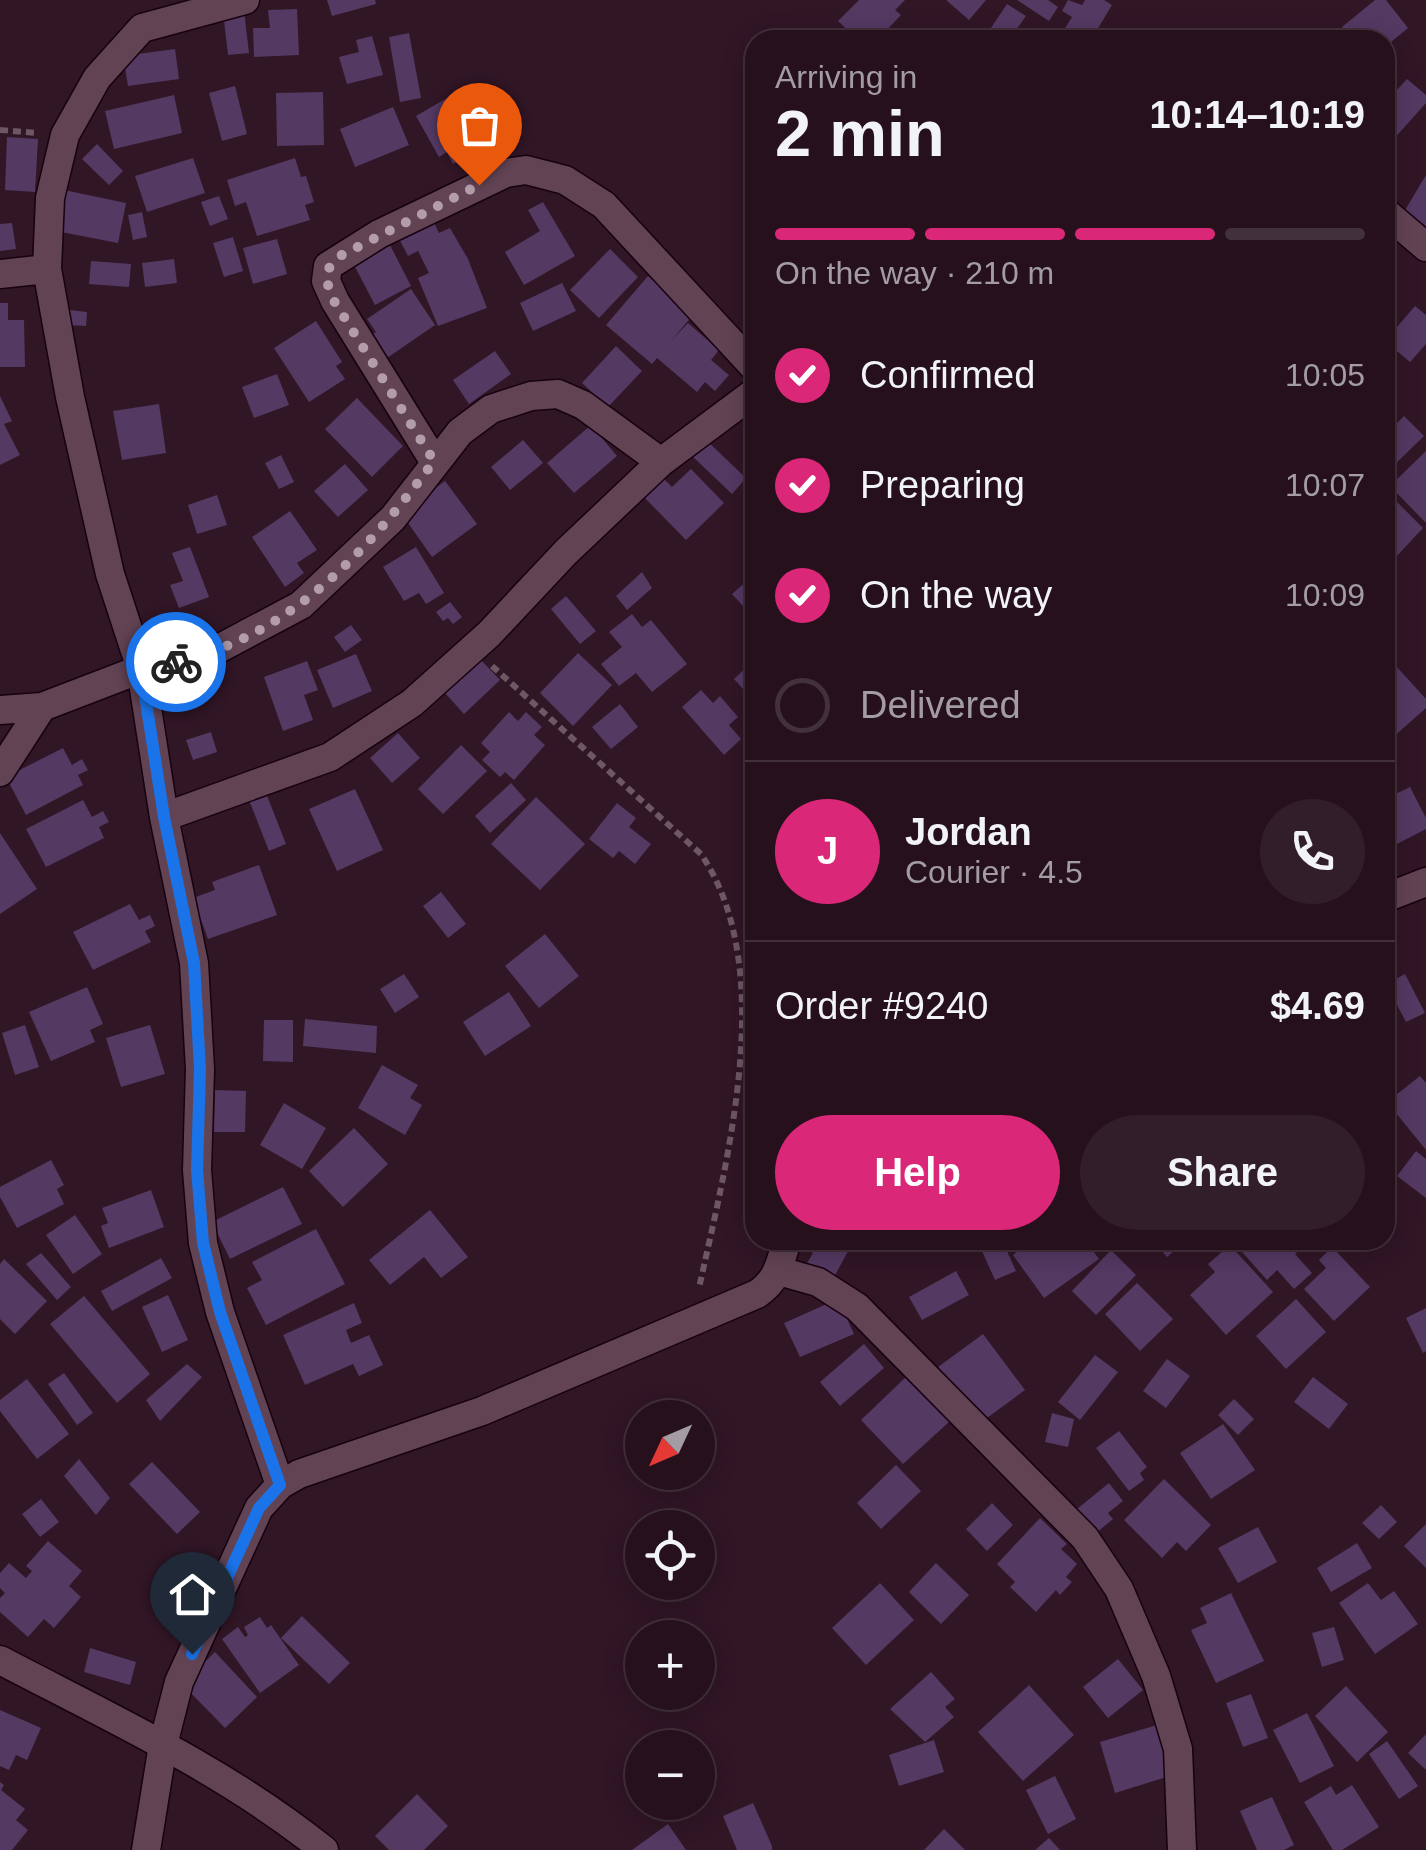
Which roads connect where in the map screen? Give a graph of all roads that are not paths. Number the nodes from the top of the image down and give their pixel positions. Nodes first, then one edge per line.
1 (245, 0) edge
2 (1395, 221) edge
3 (1426, 247) edge
4 (47, 269) junction
5 (0, 274) edge
6 (745, 357) edge
7 (745, 399) edge
8 (434, 461) junction
9 (661, 462) junction
10 (141, 670) junction
11 (42, 708) junction
12 (0, 710) edge
13 (0, 772) edge
14 (164, 817) junction
15 (1426, 882) edge
16 (1395, 894) edge
17 (784, 1250) edge
18 (779, 1271) junction
19 (280, 1485) junction
20 (0, 1660) edge
21 (163, 1746) junction
22 (146, 1850) edge
23 (324, 1850) edge
24 (1182, 1850) edge

1 - 4 street
2 - 3 street
4 - 5 street
4 - 10 street
6 - 8 street
7 - 9 street
8 - 9 street
8 - 10 street
9 - 14 street
10 - 11 street
10 - 14 street
11 - 12 street
11 - 13 street
14 - 19 street
15 - 16 street
17 - 18 street
18 - 19 street
18 - 24 street
19 - 21 street
20 - 21 street
21 - 22 street
21 - 23 street

